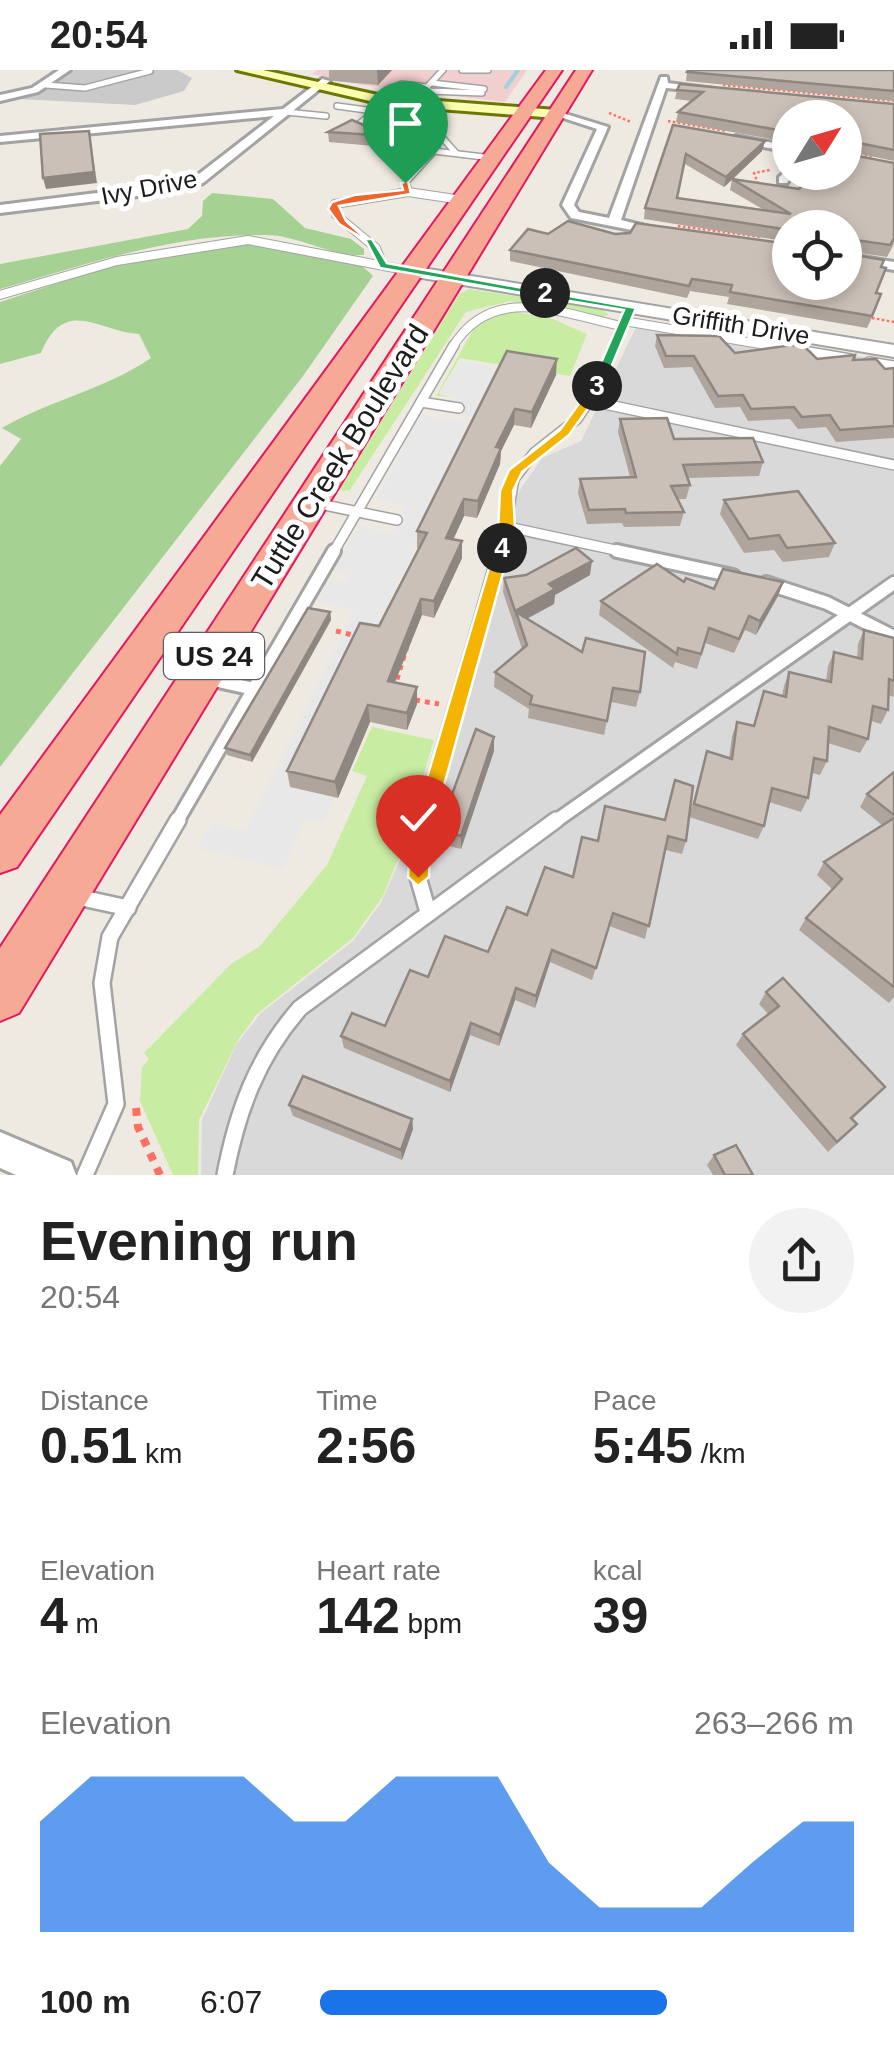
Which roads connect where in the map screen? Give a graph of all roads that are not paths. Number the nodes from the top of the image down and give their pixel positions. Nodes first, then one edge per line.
1 (65, 70) edge
2 (244, 70) edge
3 (280, 70) edge
4 (443, 70) edge
5 (460, 70) edge
6 (488, 70) edge
7 (554, 70) edge
8 (584, 70) edge
9 (150, 71) edge
10 (429, 84) junction
11 (46, 85) junction
12 (321, 85) junction
13 (720, 87) edge
14 (483, 91) dead end
15 (0, 98) edge
16 (380, 108) junction
17 (338, 111) dead end
18 (524, 111) junction
19 (286, 112) junction
20 (324, 112) dead end
21 (301, 113) joint
22 (556, 114) junction
23 (649, 121) junction
24 (428, 122) junction
25 (663, 126) dead end
26 (728, 135) edge
27 (0, 140) edge
28 (504, 140) junction
29 (772, 145) edge
30 (434, 151) junction
31 (456, 154) junction
32 (492, 158) junction
33 (408, 192) junction
34 (462, 200) junction
35 (0, 209) edge
36 (612, 224) junction
37 (673, 229) edge
38 (862, 261) edge
39 (894, 266) edge
40 (397, 269) junction
41 (452, 278) junction
42 (0, 295) edge
43 (625, 318) junction
44 (894, 350) edge
45 (894, 366) edge
46 (590, 401) junction
47 (421, 402) junction
48 (459, 408) dead end
49 (894, 465) edge
50 (311, 502) junction
51 (357, 512) junction
52 (397, 520) dead end
53 (508, 527) junction
54 (894, 583) edge
55 (850, 616) junction
56 (894, 638) edge
57 (200, 678) junction
58 (254, 690) junction
59 (0, 852) edge
60 (64, 894) junction
61 (128, 908) junction
62 (428, 912) junction
63 (0, 995) edge
64 (0, 1150) edge
65 (58, 1175) edge
66 (85, 1175) edge
67 (225, 1175) edge

1 - 11 street
2 - 12 main road
3 - 12 main road
4 - 10 lane
5 - 6 lane
7 - 18 highway, Tuttle Creek Boulevard / US 24
8 - 22 highway, Tuttle Creek Boulevard / US 24
9 - 11 lane
10 - 14 lane
10 - 16 lane
11 - 15 street
12 - 16 main road
12 - 19 street, Ivy Drive
13 - 23 street
16 - 17 lane
16 - 18 main road
16 - 18 main road
16 - 28 main road
16 - 30 lane
18 - 22 main road
18 - 28 highway, Tuttle Creek Boulevard / US 24
19 - 21 lane
19 - 27 street
19 - 35 street, Ivy Drive
20 - 21 lane
22 - 36 street
22 - 41 highway, Tuttle Creek Boulevard / US 24
23 - 25 street
23 - 36 street
24 - 24 lane
24 - 31 lane
26 - 29 street
28 - 32 highway, Tuttle Creek Boulevard / US 24
30 - 31 lane
30 - 33 lane
31 - 32 lane
32 - 34 highway, Tuttle Creek Boulevard / US 24
33 - 34 lane
33 - 40 lane
34 - 40 highway, Tuttle Creek Boulevard / US 24
36 - 37 street
38 - 39 street
40 - 41 street, Griffith Drive
40 - 42 lane
40 - 59 highway, Tuttle Creek Boulevard / US 24
41 - 43 street, Griffith Drive
41 - 50 highway, Tuttle Creek Boulevard / US 24
43 - 44 street, Griffith Drive
43 - 45 lane
43 - 46 lane
43 - 47 lane
46 - 49 lane
46 - 53 lane
47 - 48 lane
47 - 51 lane
50 - 51 lane
50 - 57 highway, Tuttle Creek Boulevard / US 24
51 - 52 lane
51 - 58 lane
53 - 55 lane
53 - 62 lane
54 - 55 lane
55 - 56 lane
55 - 62 lane
57 - 58 lane
57 - 60 highway, Tuttle Creek Boulevard / US 24
58 - 61 lane
60 - 61 lane
60 - 63 highway, Tuttle Creek Boulevard / US 24
61 - 66 lane
62 - 67 lane
64 - 65 street

